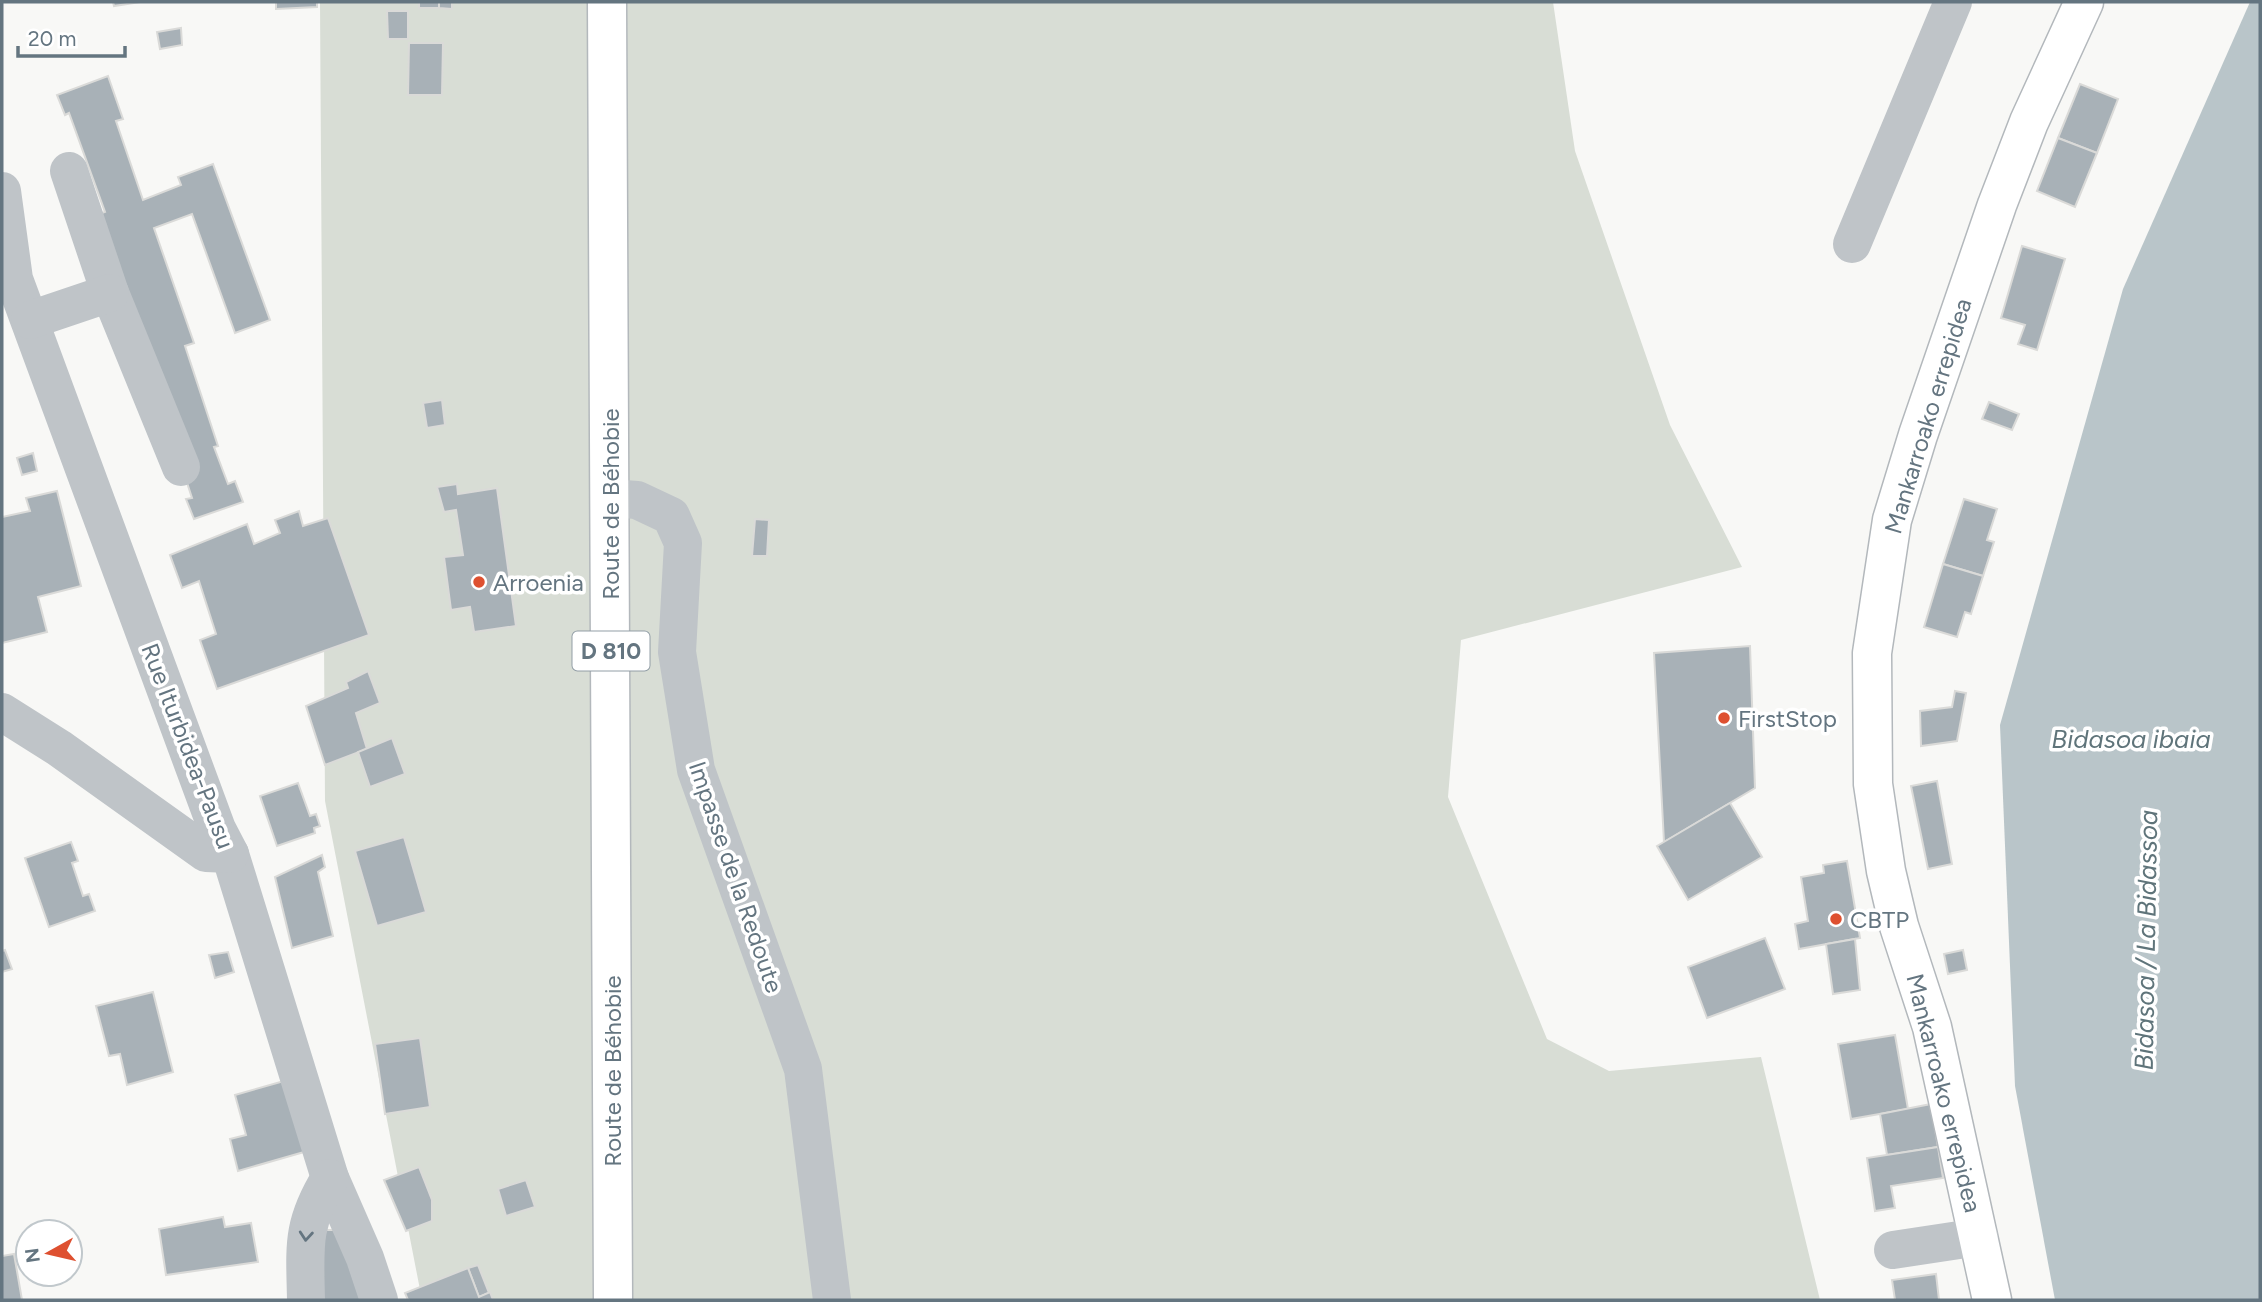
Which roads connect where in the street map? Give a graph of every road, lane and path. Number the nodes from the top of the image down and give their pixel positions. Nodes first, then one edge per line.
1 (607, 2) edge
2 (1953, 2) edge
3 (2084, 2) edge
4 (69, 172) dead end
5 (2, 191) edge
6 (1852, 244) dead end
7 (110, 293) junction
8 (19, 312) edge
9 (181, 467) dead end
10 (610, 498) junction
11 (2, 712) edge
12 (230, 855) junction
13 (330, 1178) junction
14 (1979, 1237) junction
15 (1893, 1251) dead end
16 (306, 1300) edge
17 (379, 1300) edge
18 (613, 1300) edge
19 (832, 1300) edge
20 (1992, 1300) edge

1 - 10 main road, Route de Béhobie / D 810
2 - 6 street
3 - 14 main road, Mankarroako errepidea
4 - 7 street
5 - 8 street, Rue Iturbidea-Pausu
7 - 8 street
7 - 9 street
8 - 12 street, Rue Iturbidea-Pausu
10 - 18 main road, Route de Béhobie / D 810
10 - 19 street, Impasse de la Redoute
11 - 12 street
12 - 13 street, Rue Iturbidea-Pausu
13 -> 16 street
13 - 17 street, Rue Iturbidea-Pausu
14 - 15 street
14 - 20 main road, Mankarroako errepidea

